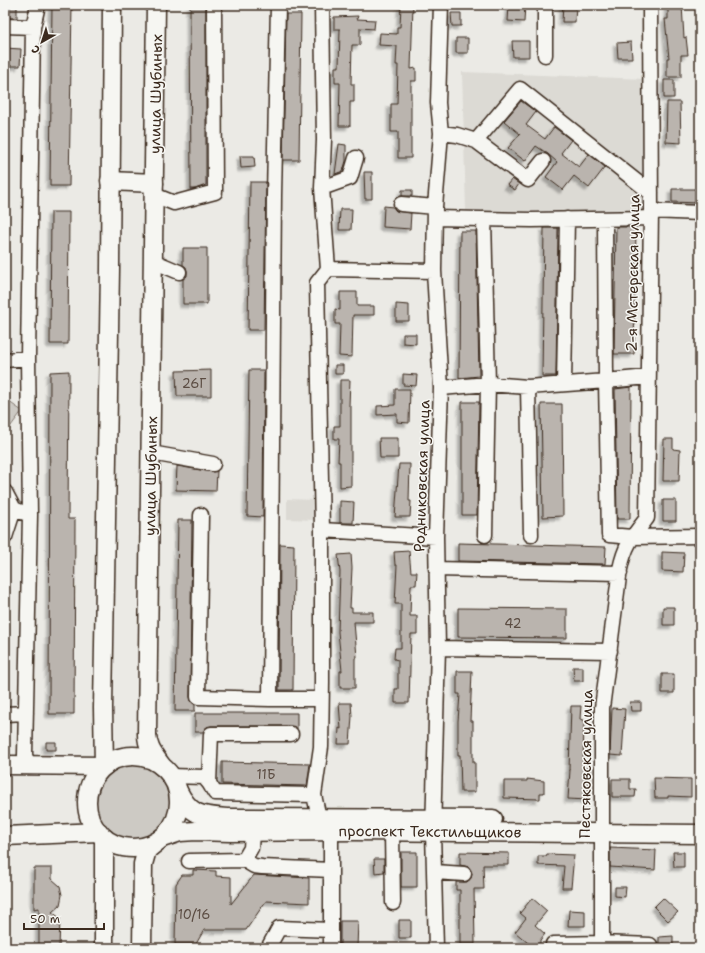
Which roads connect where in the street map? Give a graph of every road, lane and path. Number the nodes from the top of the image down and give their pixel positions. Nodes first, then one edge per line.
1 (38, 5) edge
2 (112, 5) edge
3 (156, 5) edge
4 (214, 5) edge
5 (278, 5) edge
6 (322, 5) edge
7 (441, 5) edge
8 (545, 5) edge
9 (650, 5) edge
10 (5, 26) edge
11 (33, 27) junction
12 (545, 55) dead end
13 (441, 133) junction
14 (476, 141) junction
15 (356, 158) dead end
16 (542, 161) dead end
17 (110, 181) junction
18 (322, 188) junction
19 (154, 189) junction
20 (651, 193) junction
21 (401, 204) dead end
22 (435, 212) junction
23 (700, 213) edge
24 (651, 214) junction
25 (605, 218) junction
26 (484, 219) junction
27 (567, 219) junction
28 (153, 261) junction
29 (328, 269) junction
30 (434, 271) junction
31 (179, 272) dead end
32 (28, 358) junction
33 (5, 360) edge
34 (648, 376) junction
35 (606, 382) junction
36 (488, 384) junction
37 (564, 384) junction
38 (528, 387) junction
39 (441, 388) junction
40 (151, 453) junction
41 (213, 464) dead end
42 (5, 492) edge
43 (14, 508) junction
44 (30, 515) junction
45 (201, 515) dead end
46 (322, 530) junction
47 (485, 535) dead end
48 (530, 535) dead end
49 (700, 536) edge
50 (5, 537) edge
51 (632, 537) junction
52 (436, 538) junction
53 (436, 569) junction
54 (620, 573) junction
55 (438, 648) junction
56 (610, 651) junction
57 (270, 699) junction
58 (321, 699) junction
59 (26, 713) junction
60 (5, 714) edge
61 (291, 734) dead end
62 (5, 765) edge
63 (28, 765) junction
64 (104, 766) junction
65 (170, 778) junction
66 (209, 783) junction
67 (314, 795) junction
68 (700, 821) edge
69 (325, 824) junction
70 (434, 826) junction
71 (601, 826) junction
72 (252, 832) junction
73 (392, 832) junction
74 (700, 834) edge
75 (101, 835) junction
76 (5, 836) edge
77 (160, 839) junction
78 (244, 860) junction
79 (189, 861) dead end
80 (331, 870) junction
81 (435, 872) junction
82 (464, 874) dead end
83 (393, 903) dead end
84 (331, 930) junction
85 (552, 944) dead end
86 (650, 945) dead end
87 (602, 946) edge
88 (104, 948) edge
89 (142, 948) edge
90 (268, 948) edge
91 (331, 948) edge
92 (436, 948) edge

1 - 11 street
2 - 17 main road
3 - 19 main road, улица Шубиных
4 - 19 street
5 - 57 street
6 - 18 street
7 - 13 street, Родниковская улица
8 - 12 street
9 - 20 street, 2-я Мстерская улица
10 - 11 street
11 - 32 street
13 - 14 street
13 - 22 street, Родниковская улица
14 - 16 street
14 - 20 street
15 - 18 street
17 - 19 main road
17 - 64 main road
18 - 29 street
19 - 28 main road, улица Шубиных
20 - 24 street, 2-я Мстерская улица
21 - 22 street
22 - 26 street
22 - 30 street, Родниковская улица
23 - 24 street
24 - 25 street
24 - 34 street, 2-я Мстерская улица
25 - 27 street
25 - 35 street
26 - 27 street
26 - 36 street
27 - 37 street
28 - 31 street
28 - 40 main road, улица Шубиных
29 - 30 street
29 - 46 street
30 - 39 street, Родниковская улица
32 - 33 street
32 - 44 street
34 - 35 street
34 - 51 street, 2-я Мстерская улица
35 - 37 street
35 - 51 street
36 - 38 street
36 - 39 street
36 - 47 street
37 - 38 street
38 - 48 street
39 - 52 street, Родниковская улица
40 - 41 street
40 - 65 main road, улица Шубиных
42 - 43 street
43 - 44 street
43 - 50 street
44 - 59 street
45 - 57 street
46 - 52 street
46 - 58 street
49 - 51 street
51 - 54 street, Пестяковская улица
52 - 53 street, Родниковская улица
53 - 54 street
53 - 55 street, Родниковская улица
54 - 56 street, Пестяковская улица
55 - 56 street
55 - 70 street, Родниковская улица
56 - 71 street, Пестяковская улица
57 - 58 street
58 - 67 street
59 - 60 street
59 - 63 street
61 - 66 street
62 - 63 main road
63 - 64 main road
64 - 65 main road
64 - 75 main road
65 - 66 street
65 - 69 main road, проспект Текстильщиков
65 - 77 main road
66 - 67 street
67 - 69 street
68 - 71 main road, проспект Текстильщиков
69 - 70 main road, проспект Текстильщиков
69 - 72 main road, проспект Текстильщиков
69 - 73 main road, проспект Текстильщиков
69 - 80 street
70 - 71 main road, проспект Текстильщиков
70 - 73 main road, проспект Текстильщиков
70 - 81 street, Родниковская улица
71 - 74 main road, проспект Текстильщиков
71 - 87 street, Пестяковская улица
72 - 77 main road, проспект Текстильщиков
72 - 78 street
73 - 83 street
75 - 76 main road
75 - 77 main road
75 - 88 main road
77 - 89 main road
78 - 79 street
78 - 80 street
80 - 84 street
81 - 82 street
81 - 92 street, Родниковская улица
84 - 90 street
84 - 91 street
85 - 87 street
86 - 87 street

